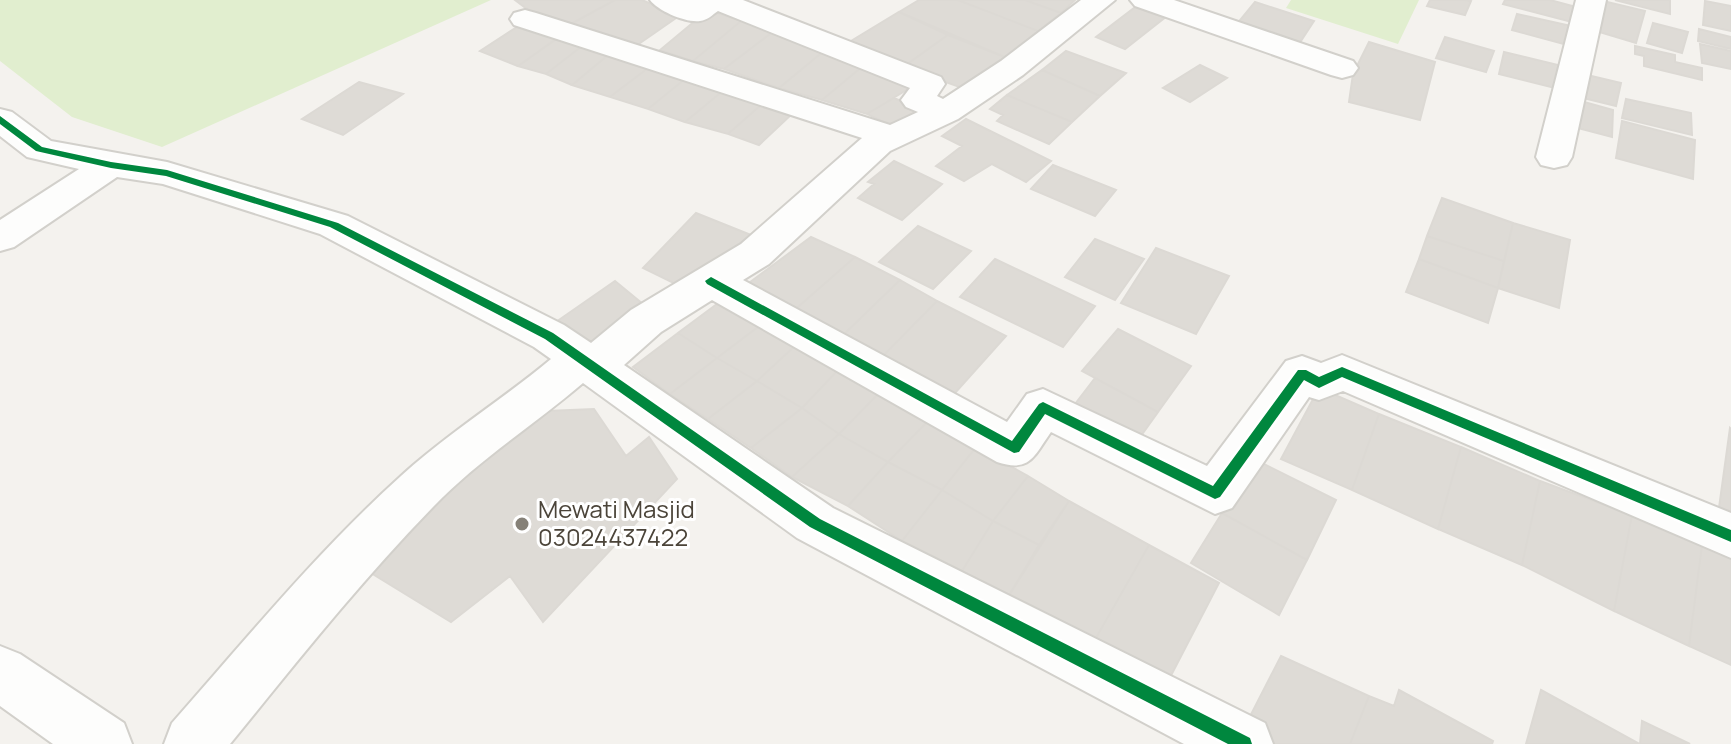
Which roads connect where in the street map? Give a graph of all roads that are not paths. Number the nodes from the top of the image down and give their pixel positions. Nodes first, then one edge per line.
1 (665, 0) edge
2 (715, 0) edge
3 (1100, 0) edge
4 (1145, 0) edge
5 (1591, 0) edge
6 (525, 19) dead end
7 (1342, 68) dead end
8 (946, 112) junction
9 (0, 119) edge
10 (893, 137) junction
11 (1554, 157) dead end
12 (111, 165) junction
13 (0, 238) edge
14 (711, 281) junction
15 (587, 363) junction
16 (1731, 536) edge
17 (0, 673) edge
18 (103, 744) edge
19 (193, 744) edge
20 (1244, 744) edge

1 - 2 street
2 - 8 street
3 - 8 street
4 - 7 street
5 - 11 street
6 - 10 street
8 - 10 street
9 - 12 street
10 - 14 street
12 - 13 street
12 - 15 street
14 - 15 street
14 - 16 street
15 - 19 street
15 - 20 street
17 - 18 street

